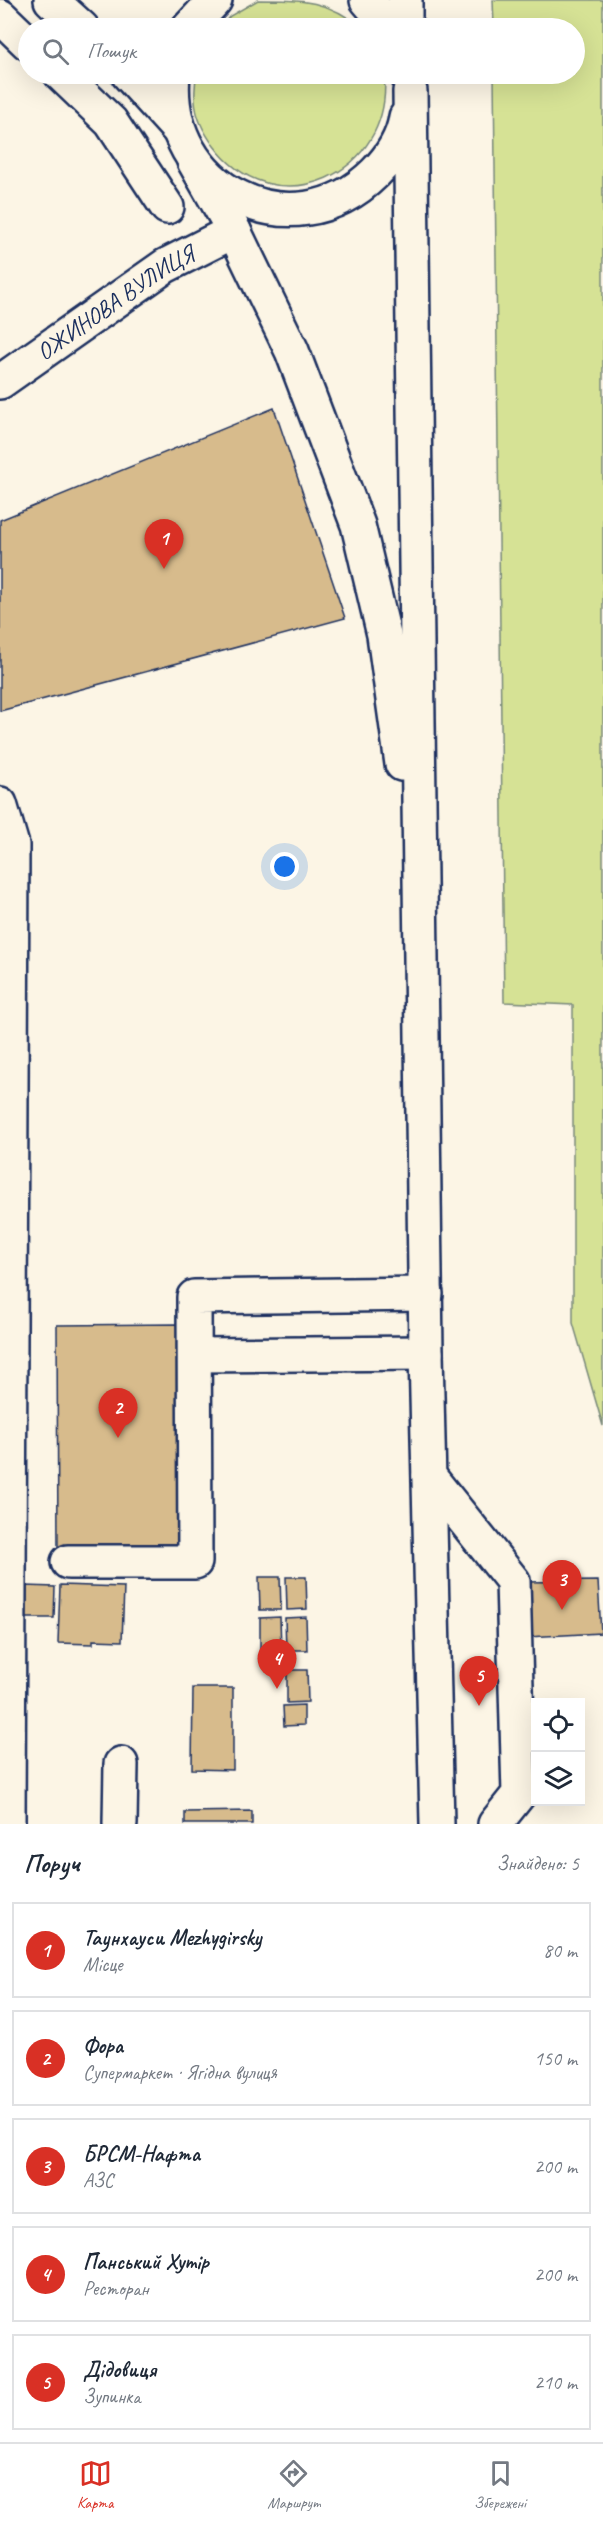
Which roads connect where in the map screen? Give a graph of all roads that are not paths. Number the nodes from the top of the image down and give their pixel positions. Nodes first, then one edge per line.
1 (51, 0) edge
2 (215, 0) edge
3 (367, 0) edge
4 (405, 0) edge
5 (0, 16) edge
6 (71, 18) edge
7 (198, 18) edge
8 (382, 18) edge
9 (405, 18) edge
10 (18, 33) edge
11 (71, 84) edge
12 (137, 84) edge
13 (172, 84) edge
14 (409, 84) edge
15 (409, 84) edge
16 (177, 128) junction
17 (194, 161) junction
18 (167, 207) dead end
19 (234, 231) junction
20 (0, 382) edge
21 (0, 804) edge
22 (420, 880) junction
23 (426, 1294) junction
24 (426, 1353) junction
25 (195, 1355) junction
26 (5, 1432) edge
27 (429, 1476) junction
28 (68, 1562) dead end
29 (121, 1764) dead end
30 (8, 1824) edge
31 (120, 1824) edge
32 (437, 1824) edge
33 (495, 1824) edge

1 - 6 main road
2 - 7 main road
3 - 8 main road
4 - 9 main road
5 - 10 main road
11 - 18 main road
12 - 16 main road
13 - 16 main road
14 - 17 main road
15 - 22 main road
16 - 17 main road
17 - 19 main road
19 - 20 main road, ОЖИНОВА ВУЛИЦЯ
19 - 22 main road
21 - 26 main road
22 - 23 main road
23 - 24 main road
23 - 25 main road
24 - 25 main road
24 - 27 main road
25 - 28 main road
26 - 30 main road
27 - 32 main road
27 - 33 main road
29 - 31 main road

